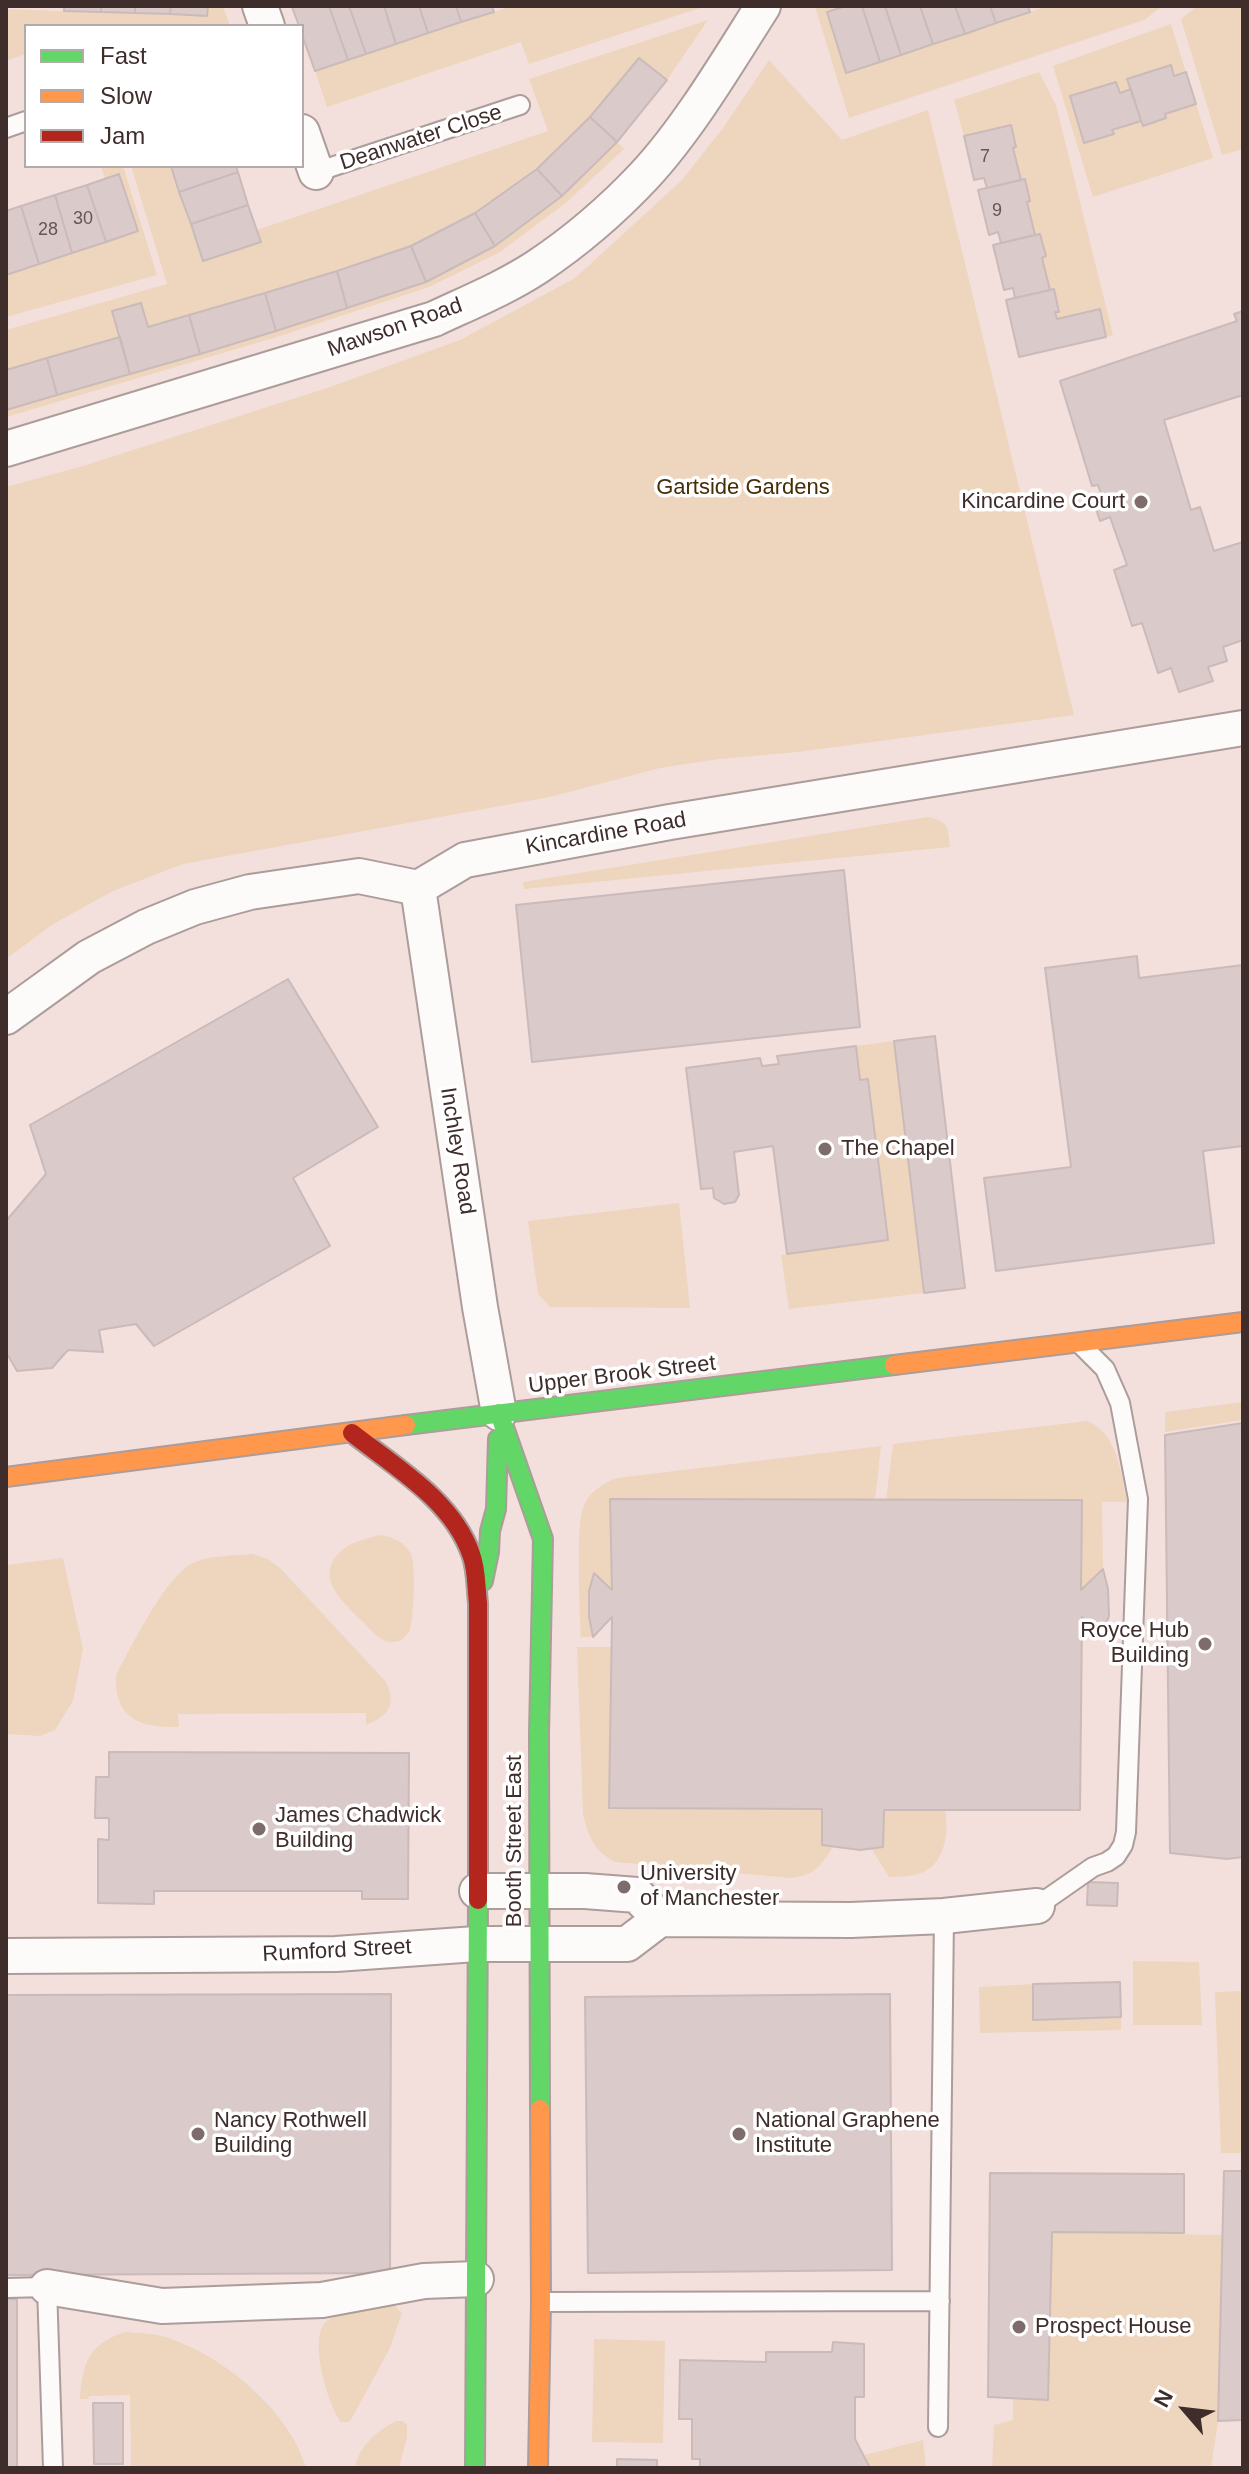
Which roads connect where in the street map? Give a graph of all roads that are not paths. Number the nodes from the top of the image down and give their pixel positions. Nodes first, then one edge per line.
1 (763, 6) edge
2 (520, 105) dead end
3 (304, 138) edge
4 (316, 172) joint
5 (6, 449) edge
6 (1243, 728) edge
7 (418, 888) junction
8 (6, 1017) edge
9 (1243, 1322) edge
10 (1078, 1342) junction
11 (499, 1413) junction
12 (352, 1433) junction
13 (6, 1477) edge
14 (478, 1603) junction
15 (539, 1890) junction
16 (477, 1891) junction
17 (1037, 1906) joint
18 (944, 1916) junction
19 (660, 1919) junction
20 (476, 1944) junction
21 (540, 1944) junction
22 (6, 1956) edge
23 (476, 2279) junction
24 (47, 2287) junction
25 (6, 2288) edge
26 (940, 2301) junction
27 (541, 2302) junction
28 (938, 2427) dead end
29 (53, 2468) edge
30 (475, 2468) edge
31 (538, 2468) edge

1 - 5 street, Mawson Road
2 - 4 lane, Deanwater Close
3 - 4 street, Deanwater Close
6 - 7 street, Kincardine Road
7 - 8 street
7 - 11 street, Inchley Road
9 - 10 main road, Upper Brook Street
10 - 11 main road, Upper Brook Street
10 - 17 lane
11 - 12 main road, Upper Brook Street
11 - 14 main road, Booth Street East
11 - 15 main road, Booth Street East
12 - 13 main road, Upper Brook Street
12 - 14 main road, Booth Street East
14 - 16 main road, Booth Street East
15 - 16 street
15 - 19 street
15 - 21 main road, Booth Street East
16 - 20 main road, Booth Street East
17 - 18 street
18 - 19 street
18 - 26 lane
19 - 21 street, Rumford Street
20 - 21 street, Rumford Street
20 - 22 street, Rumford Street
20 - 23 main road, Booth Street East
21 - 27 main road, Booth Street East
23 - 24 street
23 - 30 main road, Booth Street East
24 - 25 lane
24 - 29 lane
26 - 27 lane
26 - 28 lane
27 - 31 main road, Booth Street East

